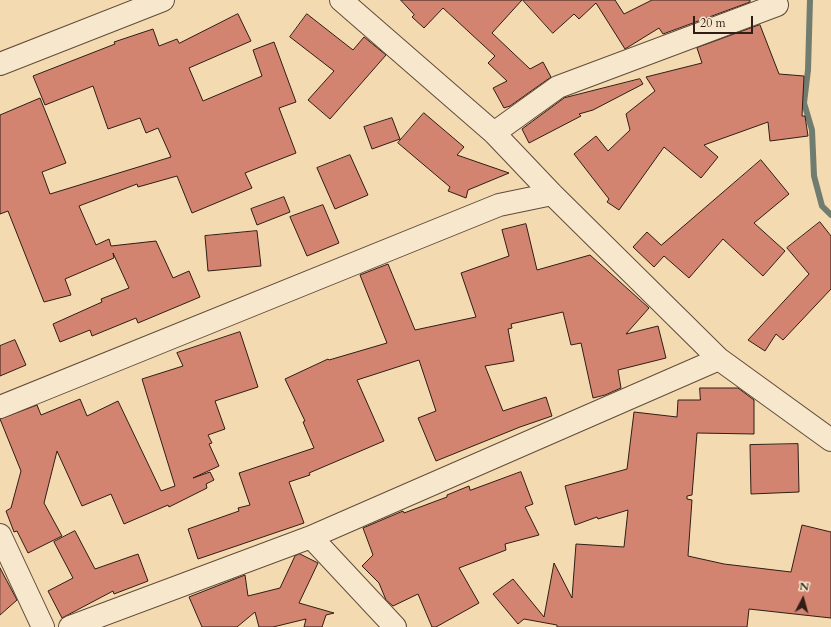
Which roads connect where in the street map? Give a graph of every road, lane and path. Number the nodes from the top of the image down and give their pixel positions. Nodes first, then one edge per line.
1 (162, 0) edge
2 (341, 0) edge
3 (776, 5) dead end
4 (0, 64) edge
5 (494, 133) junction
6 (552, 194) junction
7 (719, 359) junction
8 (0, 407) edge
9 (831, 440) edge
10 (0, 535) edge
11 (311, 537) junction
12 (43, 627) edge
13 (70, 627) edge
14 (395, 627) edge

1 - 4 street
2 - 5 street
3 - 5 street
5 - 6 street
6 - 7 street
6 - 8 street
7 - 9 street
7 - 11 street
10 - 12 street
11 - 13 street
11 - 14 street

